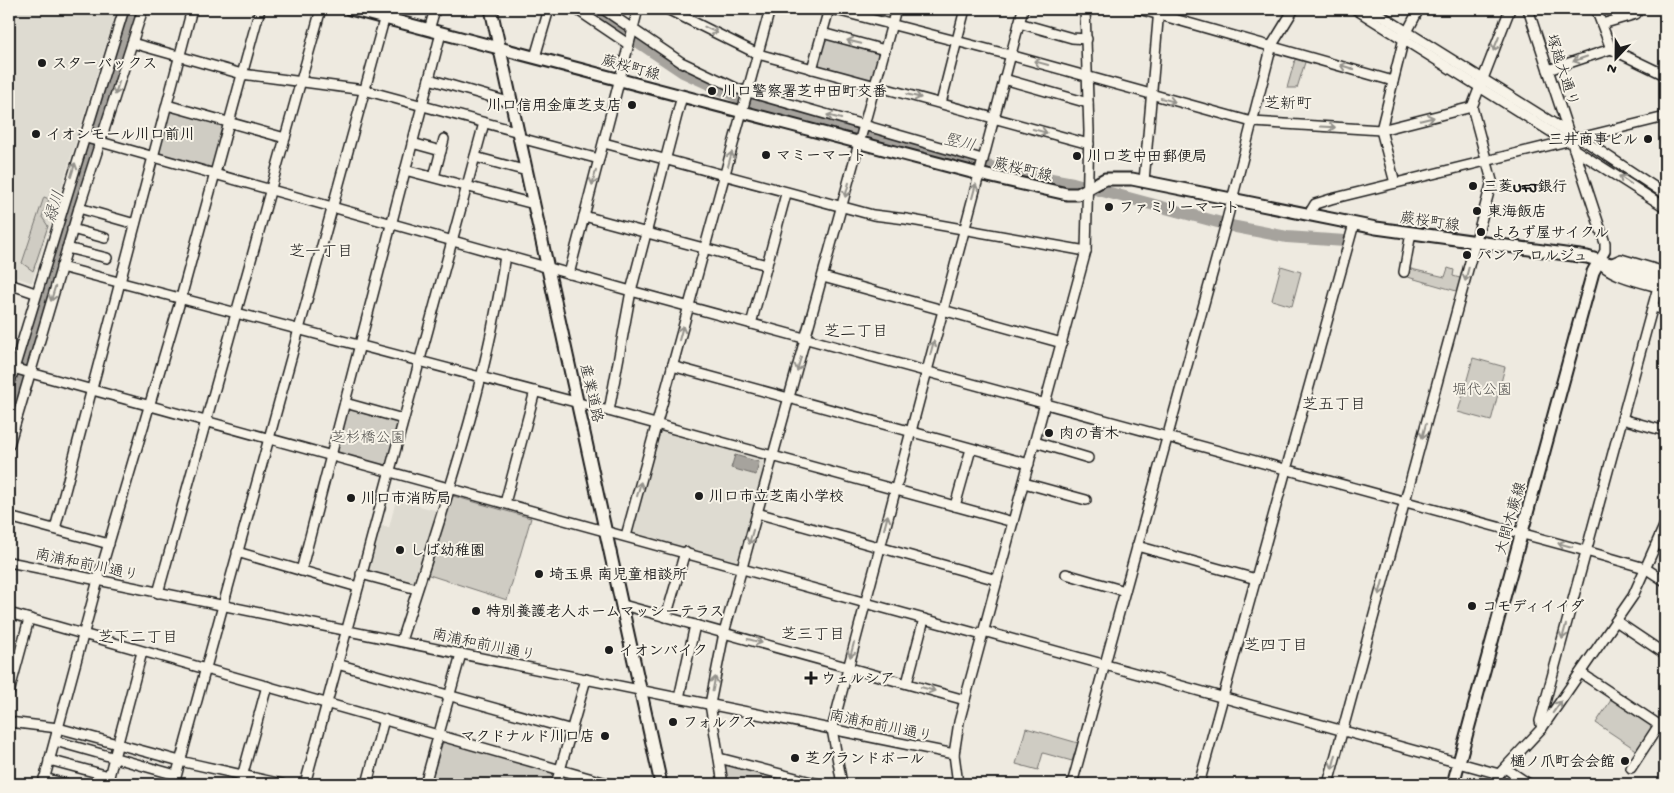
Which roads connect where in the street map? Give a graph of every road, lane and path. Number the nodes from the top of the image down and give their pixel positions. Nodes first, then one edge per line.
1 (124, 9) edge
2 (143, 9) edge
3 (192, 9) edge
4 (260, 9) edge
5 (322, 9) edge
6 (350, 9) edge
7 (435, 9) edge
8 (491, 9) edge
9 (549, 9) edge
10 (576, 9) edge
11 (603, 9) edge
12 (638, 9) edge
13 (667, 9) edge
14 (770, 9) edge
15 (829, 9) edge
16 (832, 9) edge
17 (896, 9) edge
18 (965, 9) edge
19 (1023, 9) edge
20 (1085, 9) edge
21 (1138, 9) edge
22 (1294, 9) edge
23 (1355, 9) edge
24 (1371, 9) edge
25 (1419, 9) edge
26 (1510, 9) edge
27 (1528, 9) edge
28 (1596, 9) edge
29 (612, 12) edge
30 (1158, 12) edge
31 (386, 14) edge
32 (1636, 14) dead end
33 (1019, 23) junction
34 (1602, 24) junction
35 (892, 25) junction
36 (429, 30) junction
37 (632, 31) junction
38 (441, 33) junction
39 (822, 34) junction
40 (1405, 34) junction
41 (1087, 39) junction
42 (956, 42) junction
43 (132, 43) junction
44 (628, 43) junction
45 (1272, 45) junction
46 (500, 48) junction
47 (1611, 49) junction
48 (885, 50) junction
49 (758, 54) junction
50 (1010, 55) junction
51 (180, 57) junction
52 (535, 57) junction
53 (812, 69) junction
54 (1548, 70) junction
55 (242, 74) junction
56 (1665, 75) edge
57 (1088, 76) junction
58 (428, 79) junction
59 (1004, 79) junction
60 (619, 80) junction
61 (1393, 81) junction
62 (301, 82) junction
63 (1481, 82) junction
64 (875, 86) junction
65 (364, 90) junction
66 (747, 94) junction
67 (1150, 95) junction
68 (682, 96) junction
69 (512, 103) junction
70 (941, 103) junction
71 (1088, 103) junction
72 (167, 105) junction
73 (422, 105) junction
74 (1472, 107) junction
75 (743, 109) junction
76 (1665, 116) edge
77 (993, 118) junction
78 (229, 122) junction
79 (1252, 122) junction
80 (484, 123) junction
81 (864, 128) junction
82 (1381, 130) junction
83 (520, 135) junction
84 (83, 137) junction
85 (286, 138) junction
86 (1571, 138) junction
87 (444, 139) dead end
88 (860, 141) junction
89 (99, 142) junction
90 (412, 143) junction
91 (604, 143) junction
92 (1089, 144) junction
93 (1574, 149) junction
94 (441, 151) junction
95 (153, 157) junction
96 (475, 157) junction
97 (599, 159) junction
98 (665, 160) junction
99 (1485, 160) junction
100 (981, 166) junction
101 (405, 170) junction
102 (527, 171) junction
103 (215, 174) junction
104 (434, 177) junction
105 (725, 177) junction
106 (1144, 181) junction
107 (1395, 182) junction
108 (467, 186) junction
109 (1088, 188) junction
110 (271, 190) junction
111 (786, 194) junction
112 (1665, 194) edge
113 (1232, 199) junction
114 (534, 204) junction
115 (332, 207) junction
116 (843, 207) junction
117 (1665, 207) edge
118 (78, 208) junction
119 (1309, 214) junction
120 (584, 216) junction
121 (135, 224) junction
122 (391, 224) junction
123 (1354, 224) junction
124 (72, 229) junction
125 (964, 229) junction
126 (646, 233) junction
127 (1411, 233) junction
128 (104, 238) dead end
129 (452, 241) junction
130 (1476, 242) junction
131 (705, 247) junction
132 (67, 248) junction
133 (1086, 251) junction
134 (505, 255) junction
135 (107, 258) dead end
136 (1609, 264) junction
137 (767, 265) junction
138 (61, 267) junction
139 (548, 268) junction
140 (1404, 272) dead end
141 (1665, 272) edge
142 (569, 274) junction
143 (824, 277) junction
144 (120, 282) junction
145 (9, 284) edge
146 (1663, 285) edge
147 (632, 291) junction
148 (35, 293) junction
149 (181, 298) junction
150 (688, 306) junction
151 (1653, 307) junction
152 (942, 310) junction
153 (1665, 310) edge
154 (236, 313) junction
155 (751, 324) junction
156 (298, 329) junction
157 (806, 339) junction
158 (1062, 343) junction
159 (360, 345) junction
160 (419, 362) junction
161 (672, 366) junction
162 (12, 368) edge
163 (926, 371) junction
164 (29, 373) junction
165 (480, 378) junction
166 (9, 384) edge
167 (91, 390) junction
168 (535, 391) junction
169 (789, 399) junction
170 (345, 403) junction
171 (578, 403) junction
172 (1045, 404) junction
173 (148, 405) junction
174 (609, 411) junction
175 (1622, 419) junction
176 (403, 420) junction
177 (206, 421) junction
178 (656, 424) junction
179 (1665, 431) edge
180 (910, 432) junction
181 (1167, 437) junction
182 (268, 438) junction
183 (1035, 442) junction
184 (9, 446) edge
185 (970, 449) junction
186 (331, 456) junction
187 (773, 456) junction
188 (1088, 458) dead end
189 (1029, 464) junction
190 (1286, 470) junction
191 (389, 471) junction
192 (1024, 483) junction
193 (449, 488) junction
194 (894, 490) junction
195 (1086, 500) dead end
196 (1405, 502) junction
197 (505, 503) junction
198 (955, 506) junction
199 (758, 513) junction
200 (9, 516) edge
201 (1013, 522) junction
202 (1665, 524) edge
203 (54, 529) junction
204 (607, 531) junction
205 (1522, 534) junction
206 (626, 536) junction
207 (109, 544) junction
208 (1137, 546) junction
209 (879, 547) junction
210 (1586, 551) junction
211 (237, 552) junction
212 (685, 552) junction
213 (9, 562) edge
214 (742, 568) junction
215 (1646, 568) junction
216 (301, 571) junction
217 (361, 574) junction
218 (1066, 574) dead end
219 (1256, 579) junction
220 (98, 580) junction
221 (997, 580) junction
222 (1665, 581) edge
223 (358, 587) junction
224 (417, 590) junction
225 (1125, 591) junction
226 (158, 593) junction
227 (864, 603) junction
228 (623, 605) junction
229 (222, 606) junction
230 (9, 614) edge
231 (666, 617) junction
232 (29, 619) junction
233 (924, 619) junction
234 (1616, 621) junction
235 (696, 625) junction
236 (346, 630) junction
237 (724, 633) junction
238 (983, 633) junction
239 (84, 635) junction
240 (401, 641) junction
241 (142, 652) junction
242 (461, 654) junction
243 (1665, 654) edge
244 (337, 664) junction
245 (1104, 665) junction
246 (848, 666) junction
247 (205, 668) junction
248 (1581, 673) junction
249 (586, 680) junction
250 (907, 683) junction
251 (267, 686) junction
252 (642, 691) junction
253 (9, 693) edge
254 (450, 696) junction
255 (679, 698) junction
256 (1223, 698) junction
257 (965, 700) junction
258 (326, 703) junction
259 (710, 704) junction
260 (384, 719) junction
261 (9, 722) edge
262 (1662, 727) edge
263 (58, 728) junction
264 (1542, 728) junction
265 (832, 729) junction
266 (572, 730) junction
267 (1342, 730) junction
268 (439, 735) junction
269 (55, 741) junction
270 (118, 744) junction
271 (954, 754) junction
272 (114, 758) junction
273 (719, 758) junction
274 (50, 760) junction
275 (180, 761) junction
276 (1459, 762) junction
277 (1631, 768) dead end
278 (560, 770) junction
279 (1502, 771) junction
280 (242, 775) junction
281 (108, 780) edge
282 (175, 780) edge
283 (44, 781) edge
284 (66, 784) edge
285 (240, 784) edge
286 (282, 784) edge
287 (305, 784) edge
288 (367, 784) edge
289 (426, 784) edge
290 (556, 784) edge
291 (610, 784) edge
292 (661, 784) edge
293 (723, 784) edge
294 (819, 784) edge
295 (842, 784) edge
296 (958, 784) edge
297 (1072, 784) edge
298 (1199, 784) edge
299 (1328, 784) edge
300 (1453, 784) edge
301 (1493, 784) edge
302 (1529, 784) edge

1 - 84 street
2 - 43 street
3 - 51 street
4 - 55 street
5 - 62 street
6 - 31 main road, 蕨桜町線
7 - 36 street
8 - 46 main road, 産業道路
9 - 52 street
10 - 44 street
11 - 29 street
12 - 37 street
13 -> 49 street
14 - 49 street
15 - 39 street
16 - 35 street
17 - 35 street
18 - 42 street
19 - 33 street
20 - 41 street
21 - 30 street
22 - 45 street
23 - 40 street
24 - 40 street
25 - 40 street
26 -> 63 street
27 - 54 street, 塚越大通り
28 - 34 street
29 - 37 street
30 - 45 street
30 - 67 street
31 - 36 main road, 蕨桜町線
31 - 65 street
32 - 34 street
33 - 41 street
33 - 50 street
34 - 47 street
35 - 42 street
35 - 48 street
36 - 38 main road, 蕨桜町線
37 - 44 street
37 - 66 street
38 - 46 main road, 蕨桜町線
38 - 58 street
48 -> 39 street
39 - 53 street
40 - 61 street
40 - 63 street
41 - 57 street
42 - 50 street
42 - 70 street
43 - 51 street
43 -> 89 street
44 - 60 street
61 -> 45 street
45 - 79 street
46 - 52 main road, 蕨桜町線
46 - 69 main road, 産業道路
47 -> 54 street
47 - 56 street
48 - 64 street
49 - 53 street
49 - 66 street
57 -> 50 street
50 - 59 street
51 - 55 street
51 - 72 street
52 - 60 main road, 蕨桜町線
53 - 64 street
54 - 86 street, 塚越大通り
55 - 62 street
55 - 78 street
57 - 67 street
57 - 71 street
58 - 69 street
58 - 73 street
59 - 71 street
59 - 77 street
60 - 68 main road, 蕨桜町線
60 - 91 street
61 - 82 street
62 - 65 street
62 - 85 street
63 - 74 street
63 - 86 street
64 -> 70 street
64 - 81 street
65 - 73 street
65 - 115 street
66 - 75 street
81 -> 66 street
67 -> 79 street
67 - 106 street
68 - 75 main road, 蕨桜町線
68 - 98 street
69 - 83 main road, 産業道路
70 - 77 street
71 - 92 street
72 - 78 street
72 - 95 street
73 - 80 street
73 - 90 street
82 -> 74 street
74 - 99 street
75 - 88 main road, 蕨桜町線
105 -> 75 street
76 - 86 street
77 -> 92 street
77 - 100 street
78 - 85 street
78 - 103 street
79 -> 82 street
79 - 113 street
80 - 83 street
80 - 96 street
81 - 88 street
81 - 100 street
82 - 107 street
83 - 97 street
83 - 102 main road, 産業道路
84 - 89 street
148 -> 84 street
85 - 110 street
86 - 93 street, 塚越大通り
86 - 99 street
86 - 112 street
87 - 94 street
88 - 100 main road, 蕨桜町線
88 -> 116 street
89 - 95 street
89 - 118 street
90 - 94 street
90 - 101 street
91 - 97 street
91 - 98 street
92 - 109 street
117 -> 93 street
93 - 136 street, 塚越大通り
94 - 104 street
95 - 103 street
95 - 121 street
96 - 102 street
96 - 108 street
97 -> 120 street
98 - 105 street
98 - 126 street
99 - 107 street
99 - 130 street
100 - 109 main road, 蕨桜町線
125 -> 100 street
101 - 104 street
101 - 122 street
102 - 114 main road, 産業道路
103 - 110 street
103 - 149 street
104 - 108 street
105 - 111 street
105 - 131 street
106 - 109 main road, 蕨桜町線
106 - 113 main road, 蕨桜町線
107 - 119 street
108 - 114 street
108 - 129 street
109 - 133 street
110 - 115 street
110 - 154 street
111 - 116 street
111 - 137 street
113 - 119 main road, 蕨桜町線
113 - 181 street
114 - 139 main road, 産業道路
115 - 122 street
115 - 156 street
116 - 125 street
116 - 143 street
118 - 121 street
118 - 124 street
119 - 123 main road, 蕨桜町線
120 - 126 street
120 - 142 street
121 - 144 street
122 - 129 street
122 - 159 street
123 - 127 main road, 蕨桜町線
123 - 190 street
124 - 128 street
124 - 132 street
125 - 133 street
125 - 152 street
126 - 131 street
126 - 147 street
127 - 130 main road, 蕨桜町線
127 - 140 street
129 - 134 street
129 - 160 street
130 - 136 main road, 蕨桜町線
130 -> 196 street
131 - 137 street
131 - 150 street
132 - 135 street
132 - 138 street
133 - 158 street
134 - 139 street
134 - 165 street
136 - 141 street
136 - 146 main road, 蕨桜町線
136 - 146 street
136 - 205 main road, 大間木蕨線
137 - 155 street
138 - 144 street
138 -> 164 street
139 - 142 street
139 - 171 main road, 産業道路
142 - 147 street
143 - 152 street
143 - 157 street
144 - 149 street
144 - 167 street
145 - 148 street
146 - 151 street
147 - 150 street
147 - 174 street
148 - 162 street
149 - 154 street
149 - 173 street
150 - 155 street
161 -> 150 street
151 - 153 street
151 - 175 street
152 - 158 street
163 -> 152 street
154 - 156 street
154 - 177 street
155 - 157 street
156 - 159 street
156 - 182 street
157 - 163 street
157 -> 169 street
158 - 172 street
159 - 160 street
159 - 170 street
160 - 165 street
160 - 176 street
161 - 169 street
161 - 178 street
162 - 164 street
162 - 166 street
163 - 172 street
163 - 180 street
164 - 167 street
164 - 184 street
165 - 168 street
165 - 193 street
167 - 173 street
167 - 203 street
168 - 171 street
168 - 197 street
169 - 180 street
169 - 187 street
170 - 176 street
170 - 186 street
171 - 174 street
171 - 204 main road, 産業道路
172 - 181 street
172 - 183 street
173 - 177 street
173 - 207 street
174 - 178 street
175 - 179 street
175 - 210 street
176 - 191 street
177 - 182 street
177 - 226 street
178 - 187 street
206 -> 178 street
180 - 185 street
180 - 194 street
181 - 190 street
181 - 208 street
182 - 186 street
182 - 211 street
183 - 188 street
183 - 189 street
185 - 189 street
185 - 198 street
186 - 191 street
186 - 216 street
187 - 194 street
187 - 199 street
189 - 192 street
190 - 196 street
190 - 219 street
191 - 193 street
191 - 217 street
192 - 195 street
192 - 201 street
193 - 197 street
193 - 224 street
194 - 198 street
209 -> 194 street
196 - 205 street
196 -> 267 street
197 - 204 street
198 - 201 street
199 - 209 street
199 -> 214 street
200 - 203 street
201 - 221 street
202 - 215 street
203 - 207 street
204 - 206 street
204 - 228 main road, 産業道路
210 -> 205 street
205 - 276 main road, 大間木蕨線
206 - 212 street
207 - 220 street
208 - 219 street
208 - 225 street
209 - 221 street
209 - 227 street
210 - 215 street
210 -> 264 street
211 - 216 street
211 - 229 street
212 - 214 street
212 - 231 street
213 - 220 street, 南浦和前川通り
214 - 227 street
214 - 237 street
215 - 222 street
215 - 234 street
216 - 223 street
217 - 223 street
217 - 224 street
218 - 225 street
219 - 256 street
220 - 226 street, 南浦和前川通り
220 - 239 street
221 - 238 street
223 - 236 street
224 - 240 street
225 - 245 street
226 - 229 street, 南浦和前川通り
227 - 233 street
227 -> 246 street
228 - 231 street
228 - 252 main road, 産業道路
229 - 236 street, 南浦和前川通り
229 - 247 street
230 - 232 street
231 - 235 street
232 - 239 street
232 - 253 street
233 - 238 street
233 - 250 street
234 - 243 street
234 - 248 street
235 - 237 street
235 - 255 street
236 - 240 street, 南浦和前川通り
236 - 244 street
237 -> 246 street
259 -> 237 street
238 - 245 street
238 - 257 street
239 - 241 street
239 - 263 street
240 - 242 street, 南浦和前川通り
241 - 247 street
241 - 270 street
242 - 249 street, 南浦和前川通り
242 - 254 street
244 - 254 street
244 - 258 street
245 - 256 street
245 - 297 street
246 - 250 street
246 - 265 street
247 - 251 street
247 - 275 street
248 - 262 street
264 -> 248 street
249 - 252 street, 南浦和前川通り
249 - 266 street
250 -> 257 street
251 - 258 street
251 - 280 street
252 - 255 street, 南浦和前川通り
252 - 292 main road, 産業道路
254 - 266 street
254 - 268 street
255 - 259 street, 南浦和前川通り
256 - 267 street
256 - 298 street
257 - 271 street
258 - 260 street
258 - 287 street
259 - 265 street, 南浦和前川通り
259 - 273 street
260 - 268 street
260 - 288 street
261 - 263 street
262 - 277 street
263 - 269 street
263 - 270 street
264 - 279 street
265 - 271 street, 南浦和前川通り
265 - 295 street
266 - 278 street
267 - 276 street
267 -> 299 street
268 - 278 street
268 - 289 street
269 - 272 street
269 - 274 street
270 - 272 street
270 - 275 street
271 - 296 street
272 - 281 street
272 - 282 street
273 - 293 street
273 - 294 street
274 - 281 street
274 - 283 street
275 - 280 street
275 - 282 street
276 - 279 street
276 - 300 main road, 大間木蕨線
278 - 290 street
278 - 291 street
279 - 301 street
279 - 302 street
280 - 285 street
280 - 286 street
283 - 284 street

